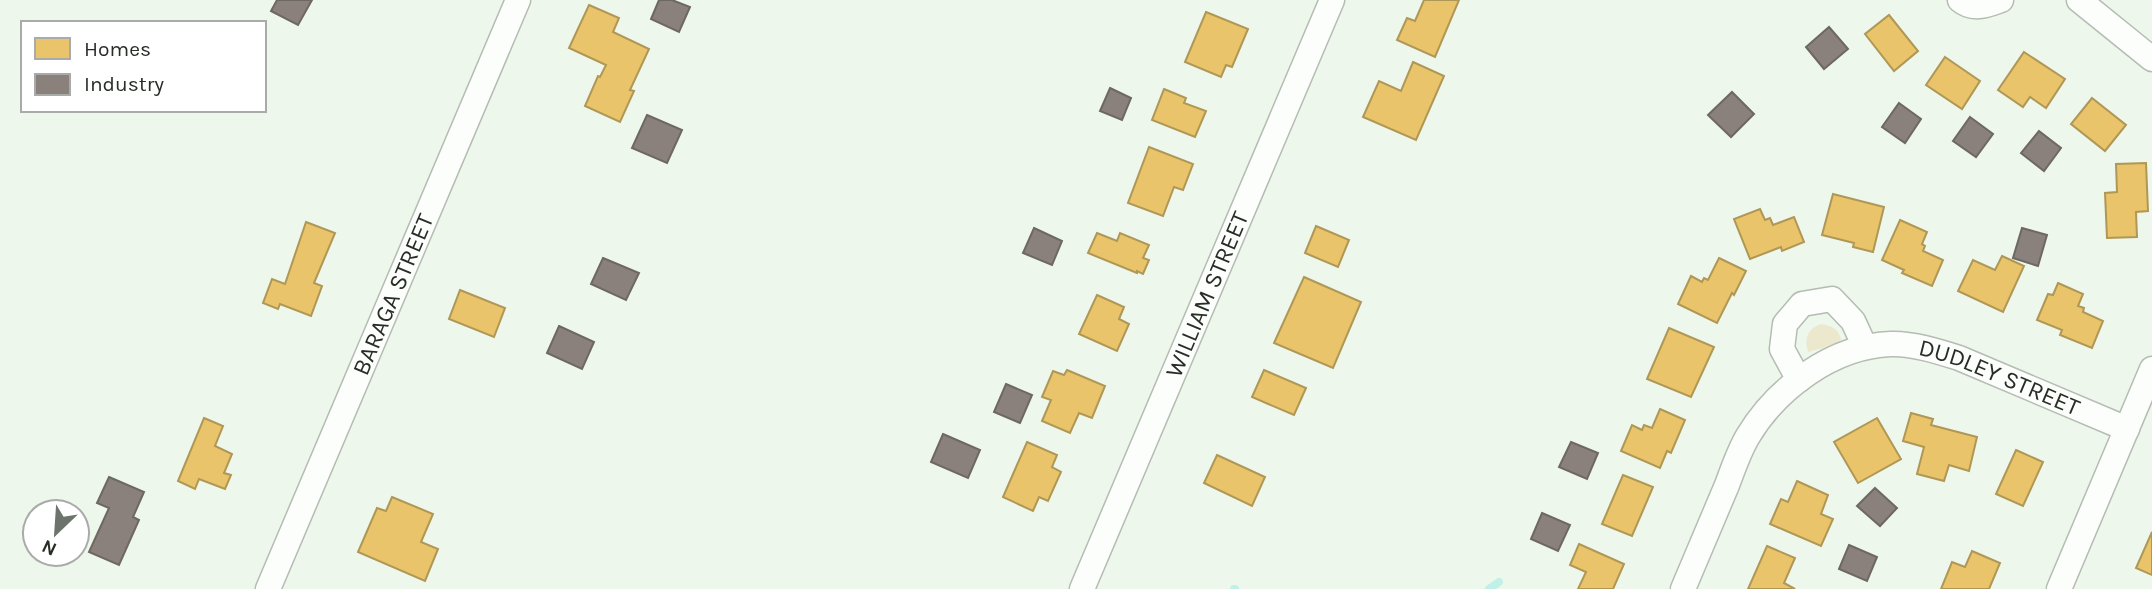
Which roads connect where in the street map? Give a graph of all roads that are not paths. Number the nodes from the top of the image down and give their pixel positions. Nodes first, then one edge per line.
1 (518, 0) edge
2 (1332, 0) edge
3 (1960, 0) edge
4 (2001, 0) edge
5 (2080, 0) edge
6 (2152, 59) edge
7 (1865, 347) junction
8 (2152, 369) edge
9 (1799, 380) junction
10 (2127, 429) junction
11 (268, 589) edge
12 (1082, 589) edge
13 (1683, 589) edge
14 (2059, 589) edge

1 - 11 street, BARAGA STREET
2 - 12 street, WILLIAM STREET
3 - 4 street
5 - 6 street
7 - 9 street, DUDLEY STREET
7 - 9 street
7 - 10 street, DUDLEY STREET
8 - 10 street
9 - 13 street, DUDLEY STREET
10 - 14 street

